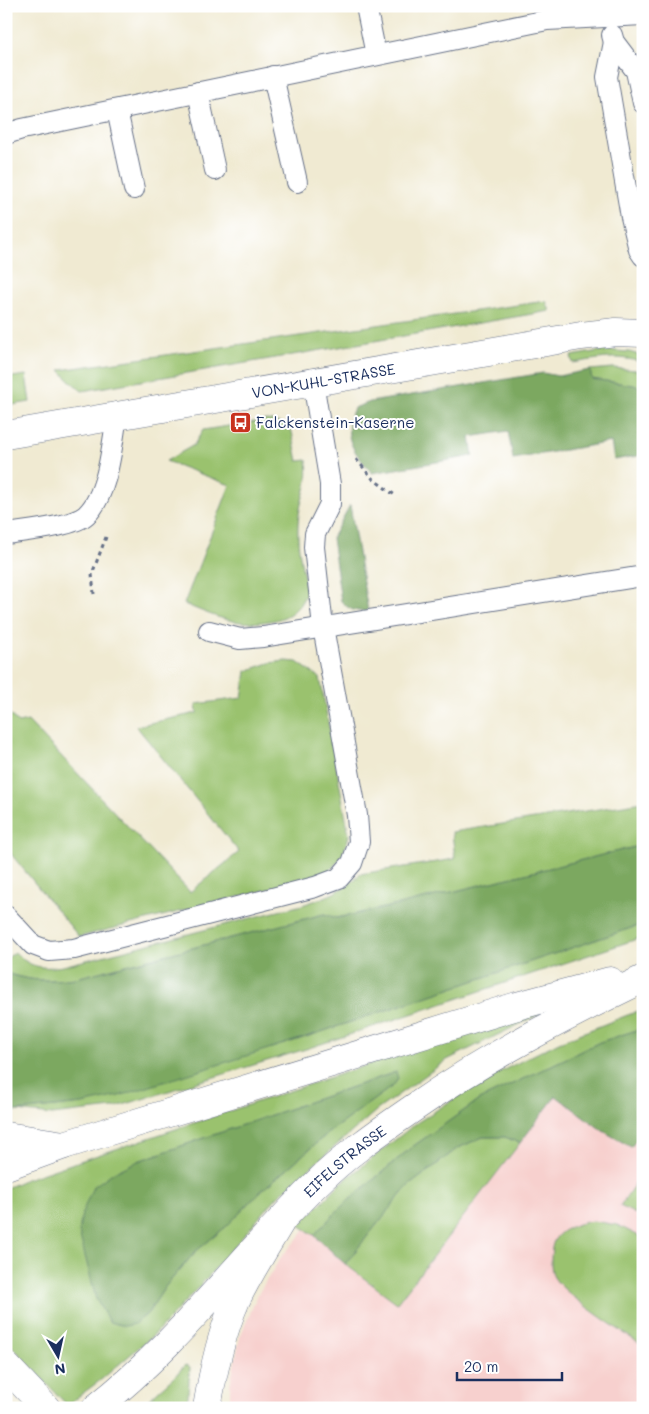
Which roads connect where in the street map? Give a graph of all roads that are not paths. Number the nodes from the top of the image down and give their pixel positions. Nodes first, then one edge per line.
1 (366, 6) edge
2 (606, 12) edge
3 (643, 15) edge
4 (614, 42) junction
5 (376, 55) junction
6 (273, 76) junction
7 (198, 92) junction
8 (643, 104) edge
9 (117, 110) junction
10 (6, 134) edge
11 (216, 170) dead end
12 (297, 182) dead end
13 (134, 189) dead end
14 (643, 256) edge
15 (643, 333) edge
16 (313, 382) junction
17 (117, 416) junction
18 (6, 435) edge
19 (6, 534) edge
20 (643, 576) edge
21 (323, 627) junction
22 (209, 631) dead end
23 (6, 916) edge
24 (643, 972) edge
25 (643, 979) edge
26 (6, 1136) edge
27 (64, 1145) junction
28 (6, 1166) edge
29 (280, 1223) junction
30 (6, 1366) edge
31 (46, 1408) edge
32 (96, 1408) edge
33 (207, 1408) edge

1 - 5 lane
2 - 3 lane
2 - 4 lane
2 - 5 lane
4 - 8 lane
4 - 14 lane
5 - 6 lane
6 - 7 lane
6 - 12 lane
7 - 9 lane
7 - 11 lane
9 - 10 lane
9 - 13 lane
15 - 16 main road, VON-KUHL-STRASSE
16 - 17 main road, VON-KUHL-STRASSE
16 - 21 lane
17 - 18 main road, VON-KUHL-STRASSE
17 - 19 lane
20 - 21 lane
21 - 22 lane
21 - 23 lane
24 - 27 main road
25 - 29 main road, EIFELSTRASSE
26 - 27 main road
27 - 28 main road
29 - 32 main road, EIFELSTRASSE
29 - 33 main road
30 - 31 main road

